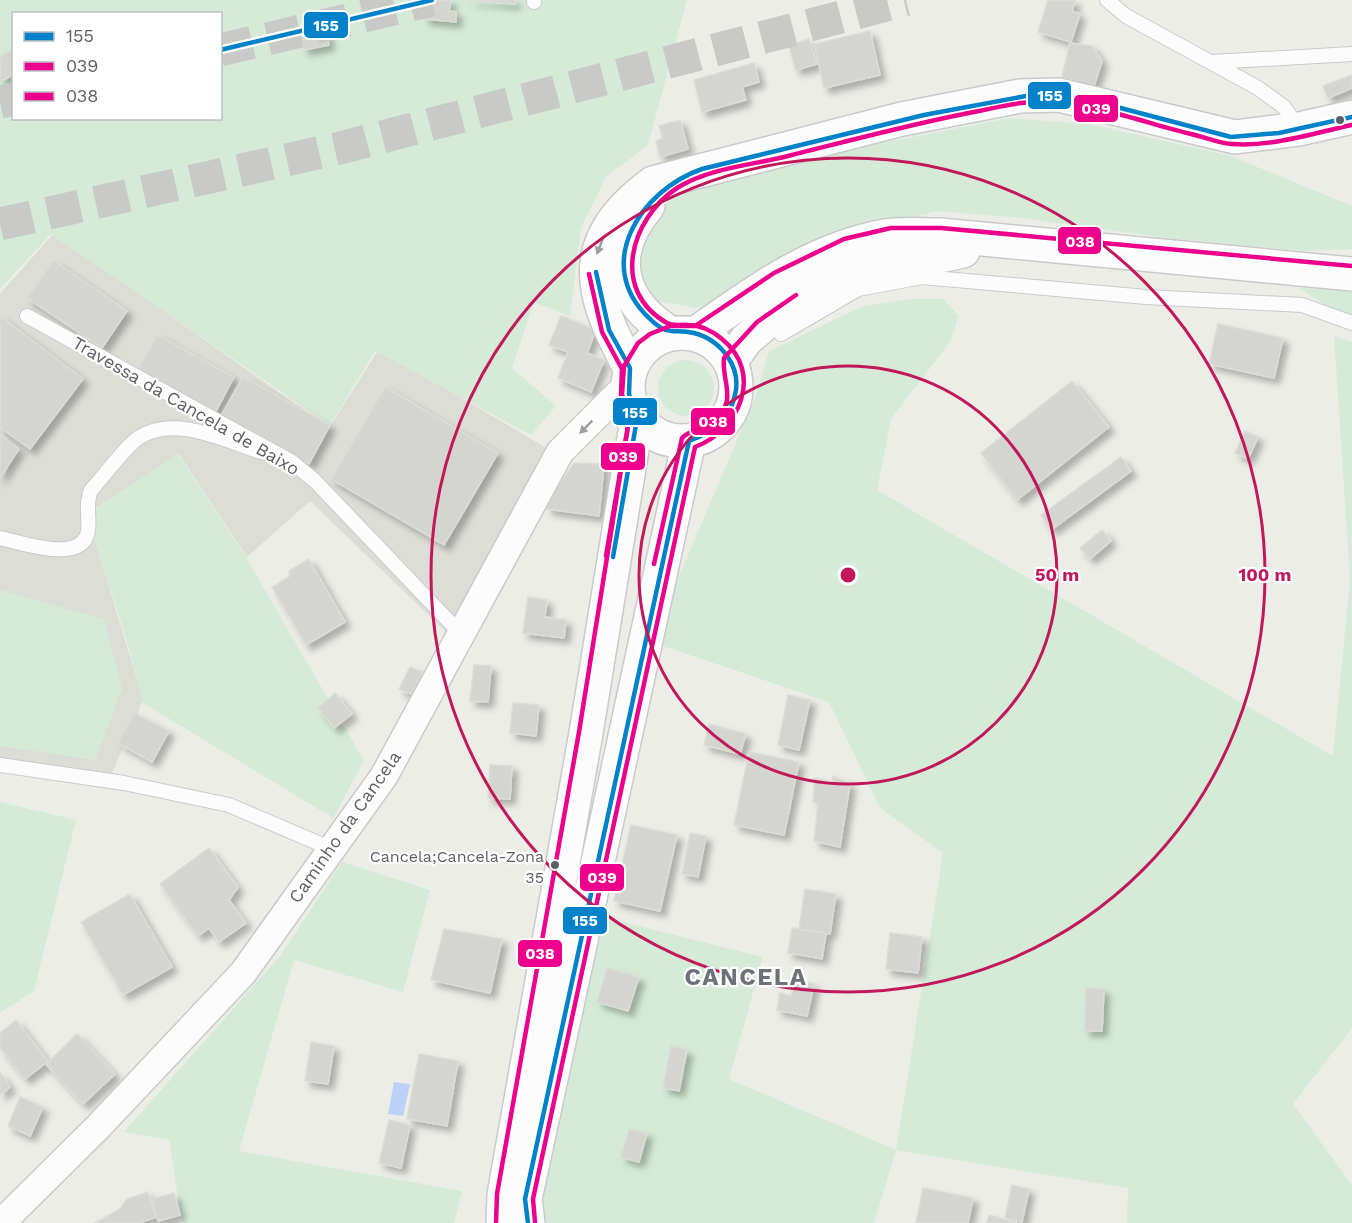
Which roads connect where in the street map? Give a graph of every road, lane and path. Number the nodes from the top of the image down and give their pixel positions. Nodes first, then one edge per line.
1 (1107, 0) edge
2 (1352, 54) edge
3 (1212, 62) junction
4 (1352, 117) edge
5 (1299, 129) junction
6 (689, 174) junction
7 (1000, 243) junction
8 (1352, 274) edge
9 (27, 316) dead end
10 (769, 320) junction
11 (1352, 323) edge
12 (682, 334) junction
13 (731, 361) junction
14 (629, 377) junction
15 (637, 419) junction
16 (689, 441) junction
17 (292, 462) junction
18 (0, 538) edge
19 (462, 635) junction
20 (0, 765) edge
21 (332, 849) junction
22 (1, 1223) edge
23 (503, 1223) edge
24 (528, 1223) edge

1 - 3 lane
2 - 3 lane
3 - 5 lane
4 - 5 main road
5 - 6 main road
6 - 12 main road
6 -> 14 main road
7 - 8 main road
7 - 10 main road
7 - 12 main road
9 - 17 lane, Travessa da Cancela de Baixo
10 - 11 lane
10 - 13 main road
12 - 13 main road
12 - 14 main road
13 - 16 main road
14 - 15 main road
14 -> 19 street, Caminho da Cancela
15 - 16 main road
15 - 23 main road
16 - 24 main road
17 - 18 lane
17 - 19 lane, Travessa da Cancela de Baixo
19 - 21 street, Caminho da Cancela
20 - 21 lane
21 - 22 street, Caminho da Cancela

